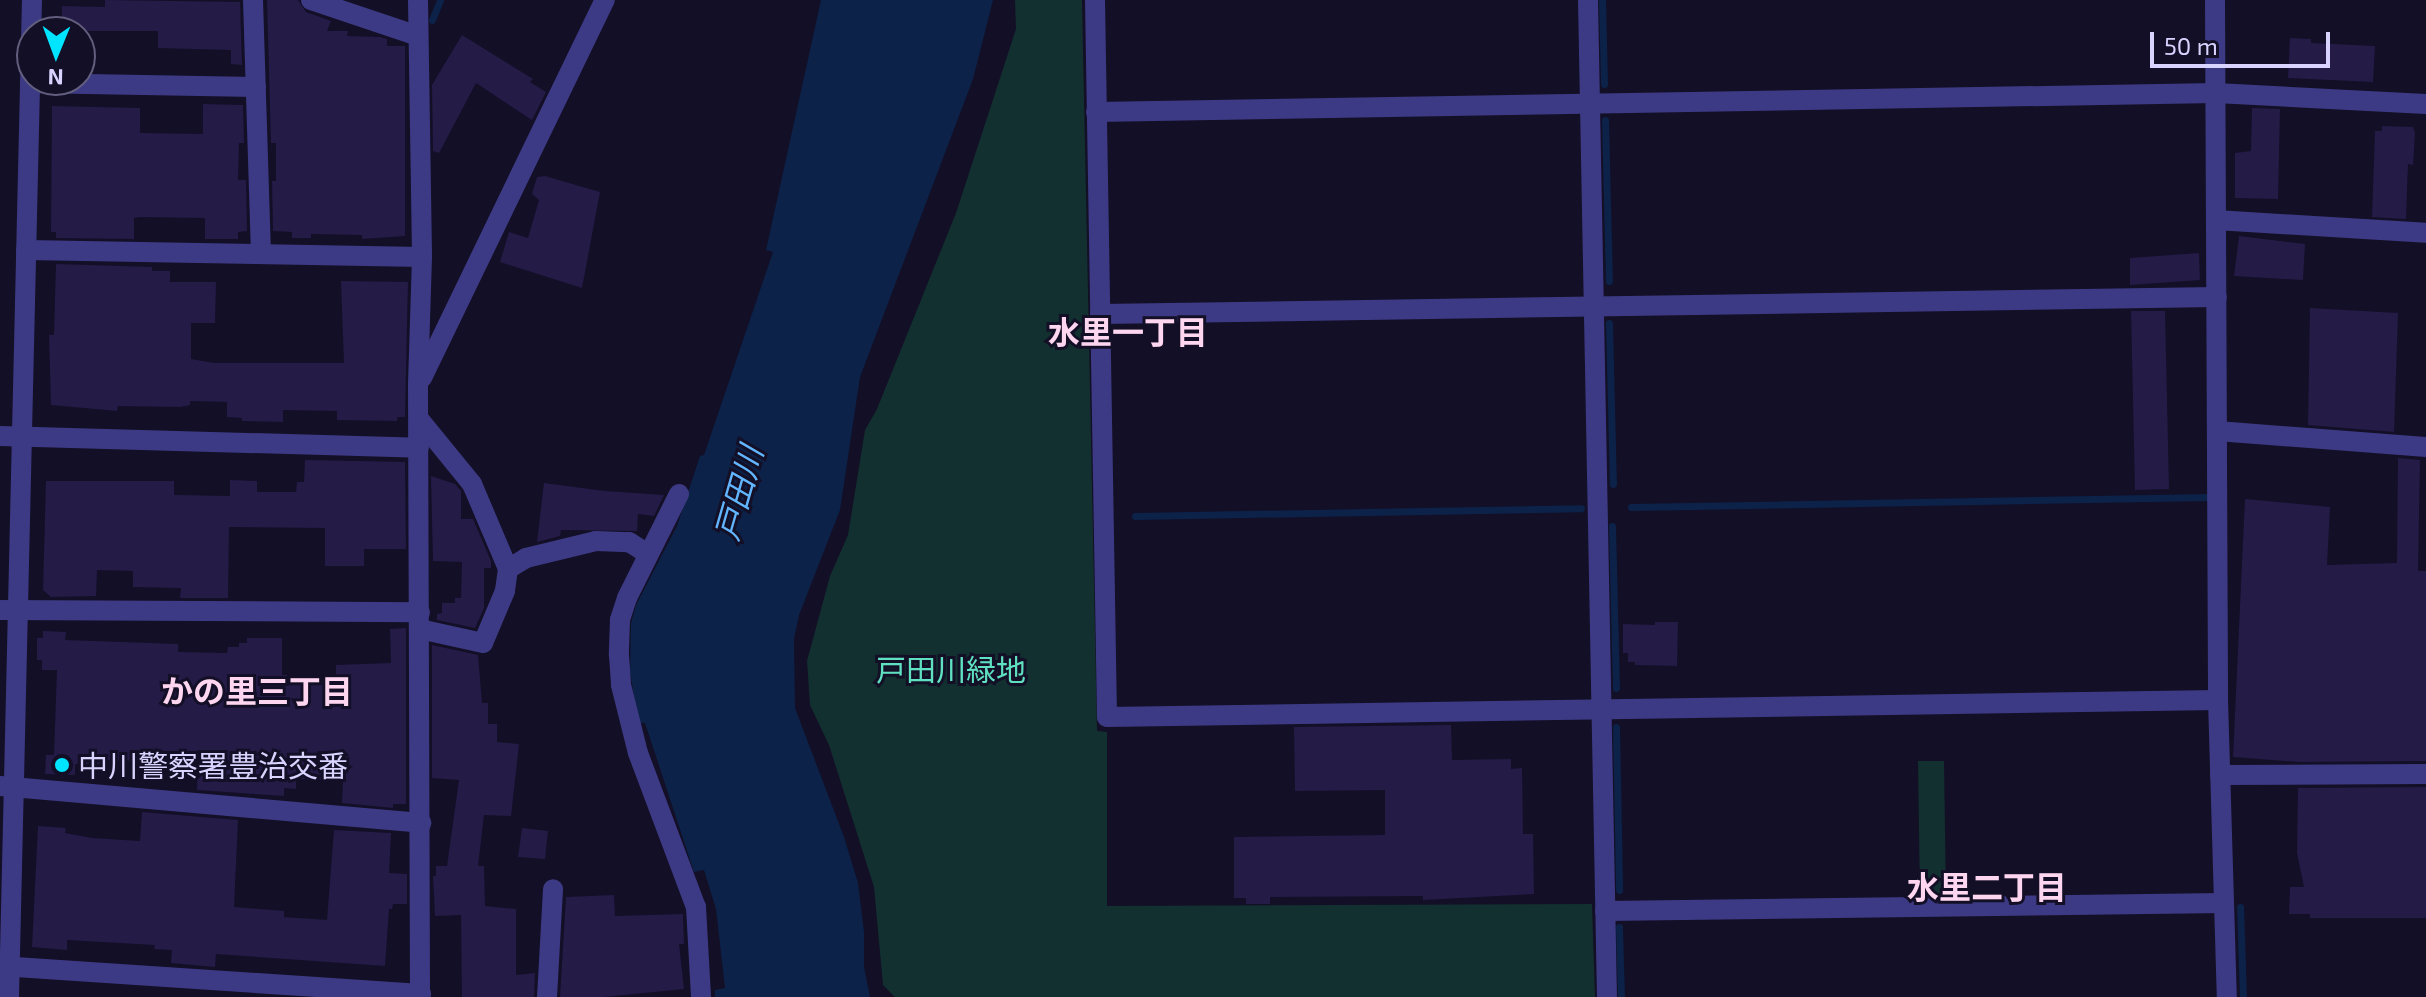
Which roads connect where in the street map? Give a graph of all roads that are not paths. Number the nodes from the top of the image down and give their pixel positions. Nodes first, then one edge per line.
1 (253, 0) edge
2 (311, 0) edge
3 (418, 0) edge
4 (605, 0) edge
5 (1095, 0) edge
6 (1588, 0) edge
7 (2215, 0) edge
8 (418, 36) junction
9 (96, 84) edge
10 (256, 87) junction
11 (2216, 93) junction
12 (30, 96) edge
13 (2426, 104) edge
14 (1590, 105) junction
15 (1096, 112) junction
16 (2216, 220) junction
17 (2426, 233) edge
18 (26, 250) junction
19 (261, 253) junction
20 (422, 257) junction
21 (2217, 297) junction
22 (1594, 307) junction
23 (1100, 314) junction
24 (418, 386) junction
25 (419, 419) junction
26 (2217, 431) junction
27 (10, 436) edge
28 (2426, 447) edge
29 (419, 448) junction
30 (679, 494) dead end
31 (648, 554) junction
32 (508, 569) junction
33 (9, 610) edge
34 (420, 621) junction
35 (2218, 700) junction
36 (1601, 710) junction
37 (2426, 774) edge
38 (2220, 775) junction
39 (8, 786) edge
40 (421, 823) junction
41 (553, 889) dead end
42 (2224, 903) junction
43 (1605, 911) junction
44 (5, 966) edge
45 (420, 996) edge
46 (9, 997) edge
47 (547, 997) edge
48 (701, 997) edge
49 (1607, 997) edge
50 (2227, 997) edge

1 - 10 street
2 - 8 street
3 - 8 street
4 - 24 street
5 - 15 street
6 - 14 street
7 - 11 street
8 - 20 street
9 - 10 street
10 - 19 street
11 - 13 street
11 - 14 street
11 - 16 street
12 - 18 street
14 - 15 street
14 - 22 street
15 - 23 street
16 - 17 street
16 - 21 street
18 - 19 street
18 - 27 street
19 - 20 street
20 - 24 street
21 - 22 street
21 - 26 street
22 - 23 street
22 - 36 street
23 - 36 street
24 - 25 street
25 - 29 street
25 - 32 street
26 - 28 street
26 - 35 street
27 - 29 street
27 - 33 street
29 - 34 street
30 - 31 street
31 - 32 street
31 - 48 street
32 - 34 street
33 - 34 street
33 - 39 street
34 - 40 street
35 - 36 street
35 - 38 street
36 - 43 street
37 - 38 street
38 - 42 street
39 - 40 street
39 - 44 street
40 - 45 street
41 - 47 street
42 - 43 street
42 - 50 street
43 - 49 street
44 - 45 street
44 - 46 street

